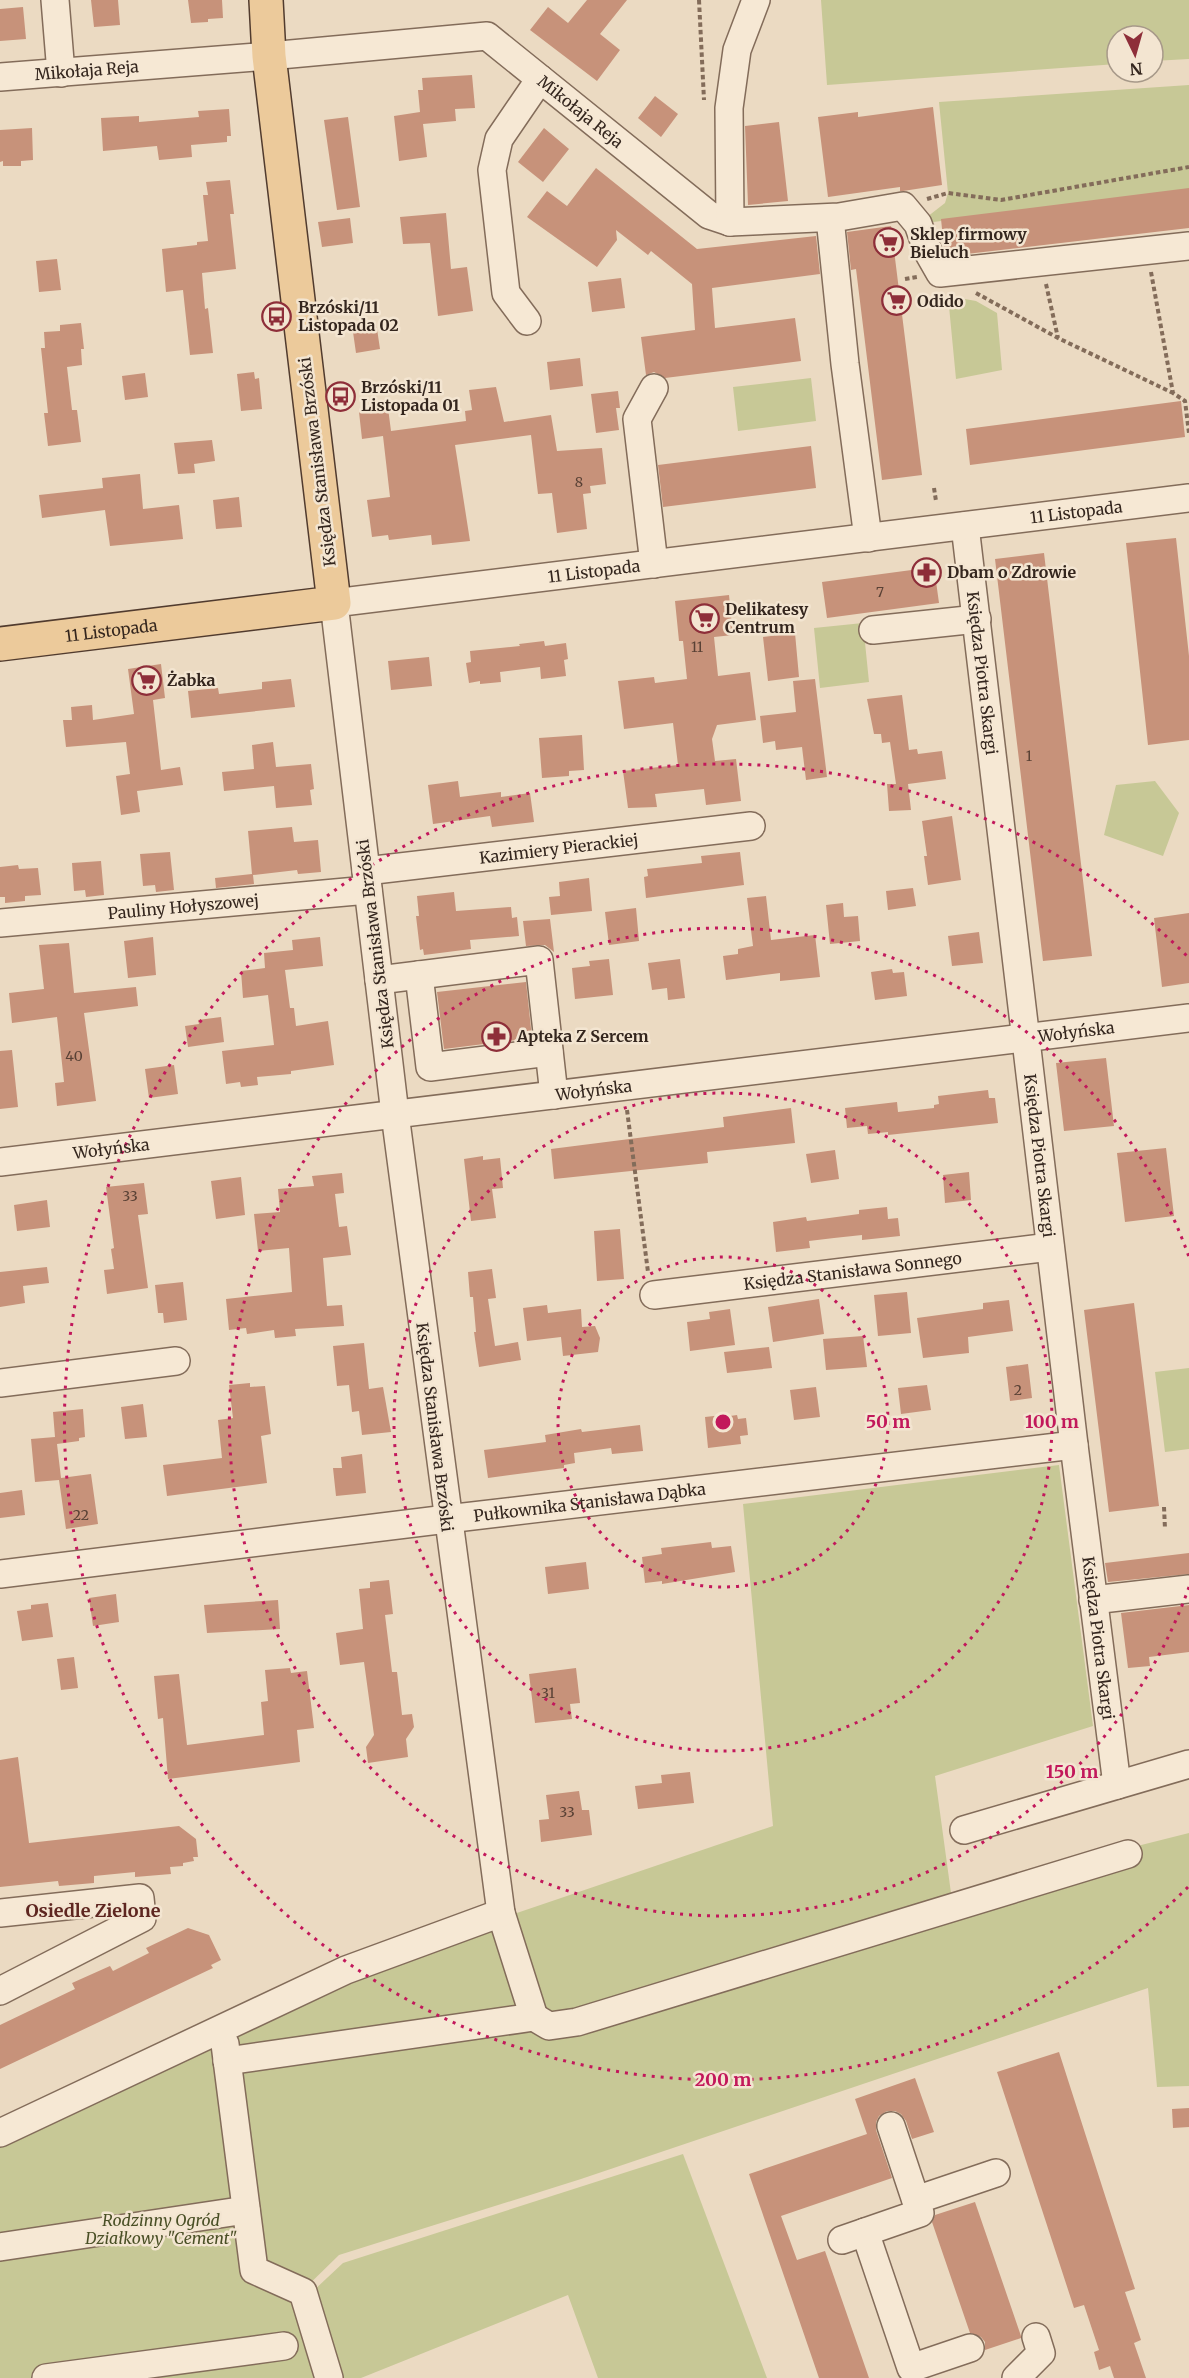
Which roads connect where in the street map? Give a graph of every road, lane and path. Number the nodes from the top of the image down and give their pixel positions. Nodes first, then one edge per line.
1 (55, 0) edge
2 (266, 0) edge
3 (756, 0) edge
4 (269, 56) junction
5 (61, 72) junction
6 (0, 77) edge
7 (540, 79) junction
8 (1189, 167) edge
9 (903, 206) junction
10 (830, 218) junction
11 (730, 222) junction
12 (1189, 246) edge
13 (1147, 251) junction
14 (1041, 263) junction
15 (940, 273) junction
16 (527, 321) dead end
17 (1058, 338) junction
18 (654, 388) dead end
19 (1173, 393) junction
20 (1189, 433) edge
21 (934, 488) dead end
22 (1189, 498) edge
23 (936, 501) dead end
24 (965, 526) junction
25 (868, 538) junction
26 (654, 564) junction
27 (334, 603) junction
28 (977, 619) junction
29 (873, 630) dead end
30 (0, 644) edge
31 (751, 826) dead end
32 (367, 880) junction
33 (0, 923) edge
34 (419, 975) junction
35 (379, 980) junction
36 (1189, 1018) edge
37 (1025, 1037) junction
38 (549, 1052) junction
39 (554, 1095) junction
40 (626, 1109) dead end
41 (395, 1114) junction
42 (0, 1162) edge
43 (1050, 1247) junction
44 (654, 1295) joint
45 (176, 1361) dead end
46 (0, 1383) edge
47 (1074, 1446) junction
48 (1164, 1507) dead end
49 (447, 1519) junction
50 (1165, 1529) dead end
51 (0, 1574) edge
52 (1189, 1589) edge
53 (1093, 1600) junction
54 (1189, 1764) edge
55 (1117, 1785) junction
56 (964, 1830) dead end
57 (1128, 1854) dead end
58 (498, 1900) junction
59 (0, 1912) edge
60 (0, 1991) edge
61 (534, 2017) junction
62 (223, 2027) junction
63 (227, 2061) junction
64 (891, 2126) dead end
65 (0, 2133) edge
66 (996, 2173) dead end
67 (916, 2200) junction
68 (246, 2210) junction
69 (0, 2247) edge
70 (1036, 2337) dead end
71 (284, 2346) dead end
72 (970, 2348) dead end
73 (948, 2367) edge
74 (46, 2378) edge
75 (329, 2378) edge
76 (1016, 2378) edge

1 - 5 street
2 - 4 main road, Księdza Stanisława Brzóski
3 - 11 street
4 - 5 street, Mikołaja Reja
4 - 7 street, Mikołaja Reja
4 - 27 main road, Księdza Stanisława Brzóski
5 - 6 street, Mikołaja Reja
7 - 11 street, Mikołaja Reja
7 - 16 street
8 - 9 path
9 - 10 street
9 - 15 street
10 - 11 street, Mikołaja Reja
10 - 25 street
12 - 13 street
13 - 14 street
13 - 19 path
14 - 15 street
14 - 17 path
15 - 17 path
17 - 19 path
18 - 26 street
19 - 20 path
21 - 23 path
22 - 24 street, 11 Listopada
24 - 25 street, 11 Listopada
24 - 28 street, Księdza Piotra Skargi
25 - 26 street, 11 Listopada
26 - 27 street, 11 Listopada
27 - 30 main road, 11 Listopada
27 - 32 street, Księdza Stanisława Brzóski
28 - 29 street
28 - 37 street, Księdza Piotra Skargi
31 - 32 street, Kazimiery Pierackiej
32 - 33 street, Pauliny Hołyszowej
32 - 35 street, Księdza Stanisława Brzóski
34 - 35 street
34 - 38 street
34 - 38 street
35 - 41 street, Księdza Stanisława Brzóski
36 - 37 street, Wołyńska
37 - 39 street, Wołyńska
37 - 43 street, Księdza Piotra Skargi
38 - 39 street
39 - 41 street, Wołyńska
40 - 44 path
41 - 42 street, Wołyńska
41 - 49 street, Księdza Stanisława Brzóski
43 - 44 street, Księdza Stanisława Sonnego
43 - 47 street, Księdza Piotra Skargi
45 - 46 street
47 - 49 street, Pułkownika Stanisława Dąbka
47 - 53 street, Księdza Piotra Skargi
48 - 50 path
49 - 51 street, Pułkownika Stanisława Dąbka
49 - 58 street, Księdza Stanisława Brzóski
52 - 53 street
53 - 55 street, Księdza Piotra Skargi
54 - 55 street
55 - 56 street
57 - 61 street
58 - 61 street, Księdza Stanisława Brzóski
58 - 62 street
59 - 60 street
61 - 63 street
62 - 63 street
62 - 65 street
63 - 68 street
64 - 67 street
66 - 67 street
67 - 73 street
68 - 69 street
68 - 75 street
70 - 76 street
71 - 74 street
72 - 73 street

